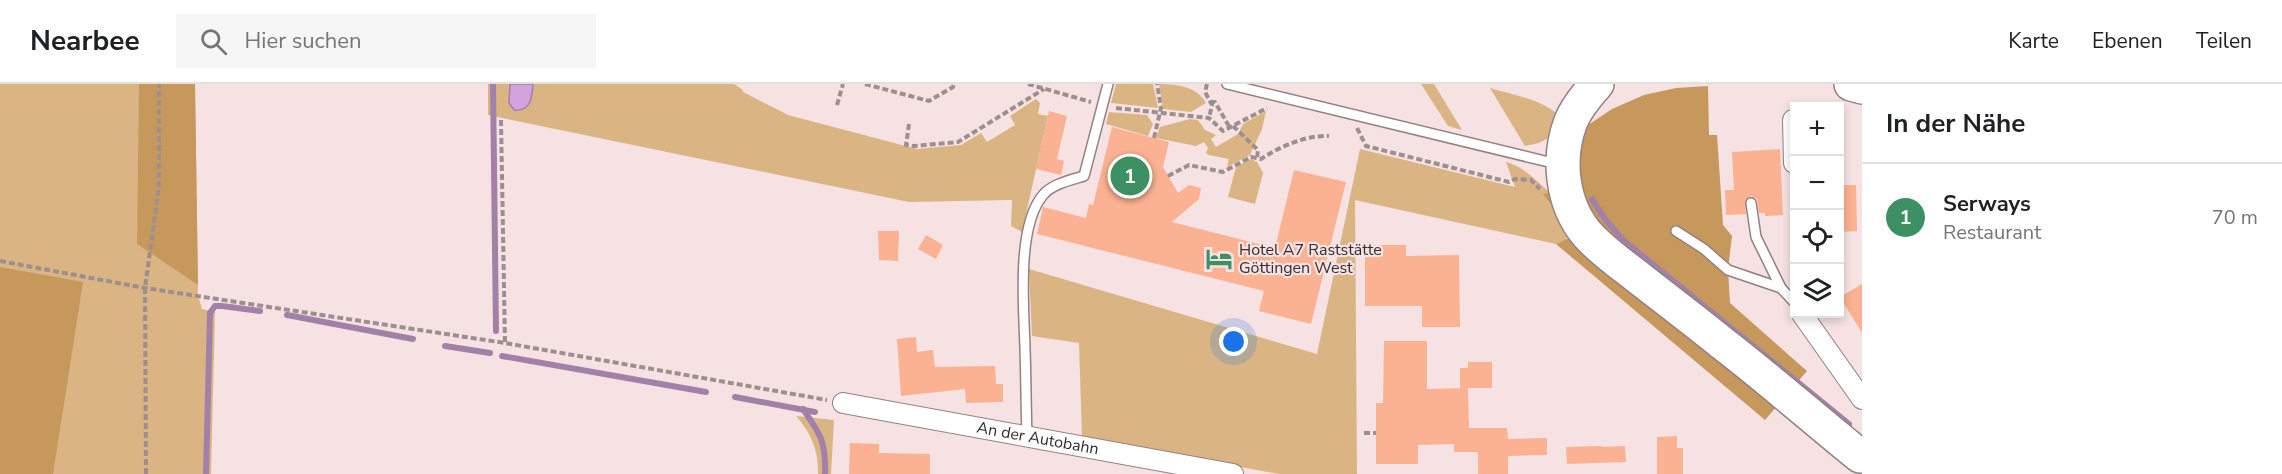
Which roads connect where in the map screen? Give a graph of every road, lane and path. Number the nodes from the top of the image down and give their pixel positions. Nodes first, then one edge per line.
1 (159, 84) edge
2 (843, 84) edge
3 (865, 84) edge
4 (954, 84) edge
5 (1028, 84) edge
6 (1108, 84) edge
7 (1157, 84) edge
8 (1207, 84) edge
9 (1227, 84) edge
10 (1851, 84) edge
11 (1862, 87) edge
12 (1045, 89) junction
13 (1590, 92) edge
14 (1210, 102) junction
15 (837, 105) dead end
16 (1103, 105) junction
17 (1265, 109) dead end
18 (1160, 112) junction
19 (1350, 114) junction
20 (1209, 118) junction
21 (501, 120) dead end
22 (909, 124) dead end
23 (1231, 127) junction
24 (1329, 136) dead end
25 (1154, 138) dead end
26 (1257, 159) junction
27 (1563, 165) junction
28 (1168, 176) dead end
29 (1751, 203) dead end
30 (1572, 207) junction
31 (1676, 231) dead end
32 (0, 261) edge
33 (145, 288) junction
34 (1781, 288) junction
35 (1790, 298) edge
36 (1805, 318) edge
37 (505, 343) junction
38 (1862, 399) edge
39 (843, 403) joint
40 (1376, 433) dead end
41 (1364, 434) dead end
42 (1027, 437) junction
43 (1861, 452) edge
44 (146, 474) edge
45 (1233, 474) edge

1 - 33 path
2 - 15 path
3 - 4 path
5 - 12 path
6 - 16 lane
7 - 18 path
8 - 14 path
9 - 19 lane
10 - 11 highway
12 - 16 path
12 - 22 path
13 - 27 highway
14 - 20 path
14 - 23 path
16 - 18 path
16 - 42 lane
17 - 23 path
18 - 20 path
18 - 25 path
19 - 27 lane
19 - 30 path
20 - 23 path
21 - 37 path
23 - 26 path
24 - 26 path
26 - 28 path
27 - 30 highway
29 - 34 lane
30 - 43 highway
31 - 34 lane
32 - 33 path
33 - 37 path
33 - 44 path
34 - 35 lane
36 - 38 street
37 - 39 path
39 - 42 street, An der Autobahn
40 - 41 path
42 - 45 street, An der Autobahn

